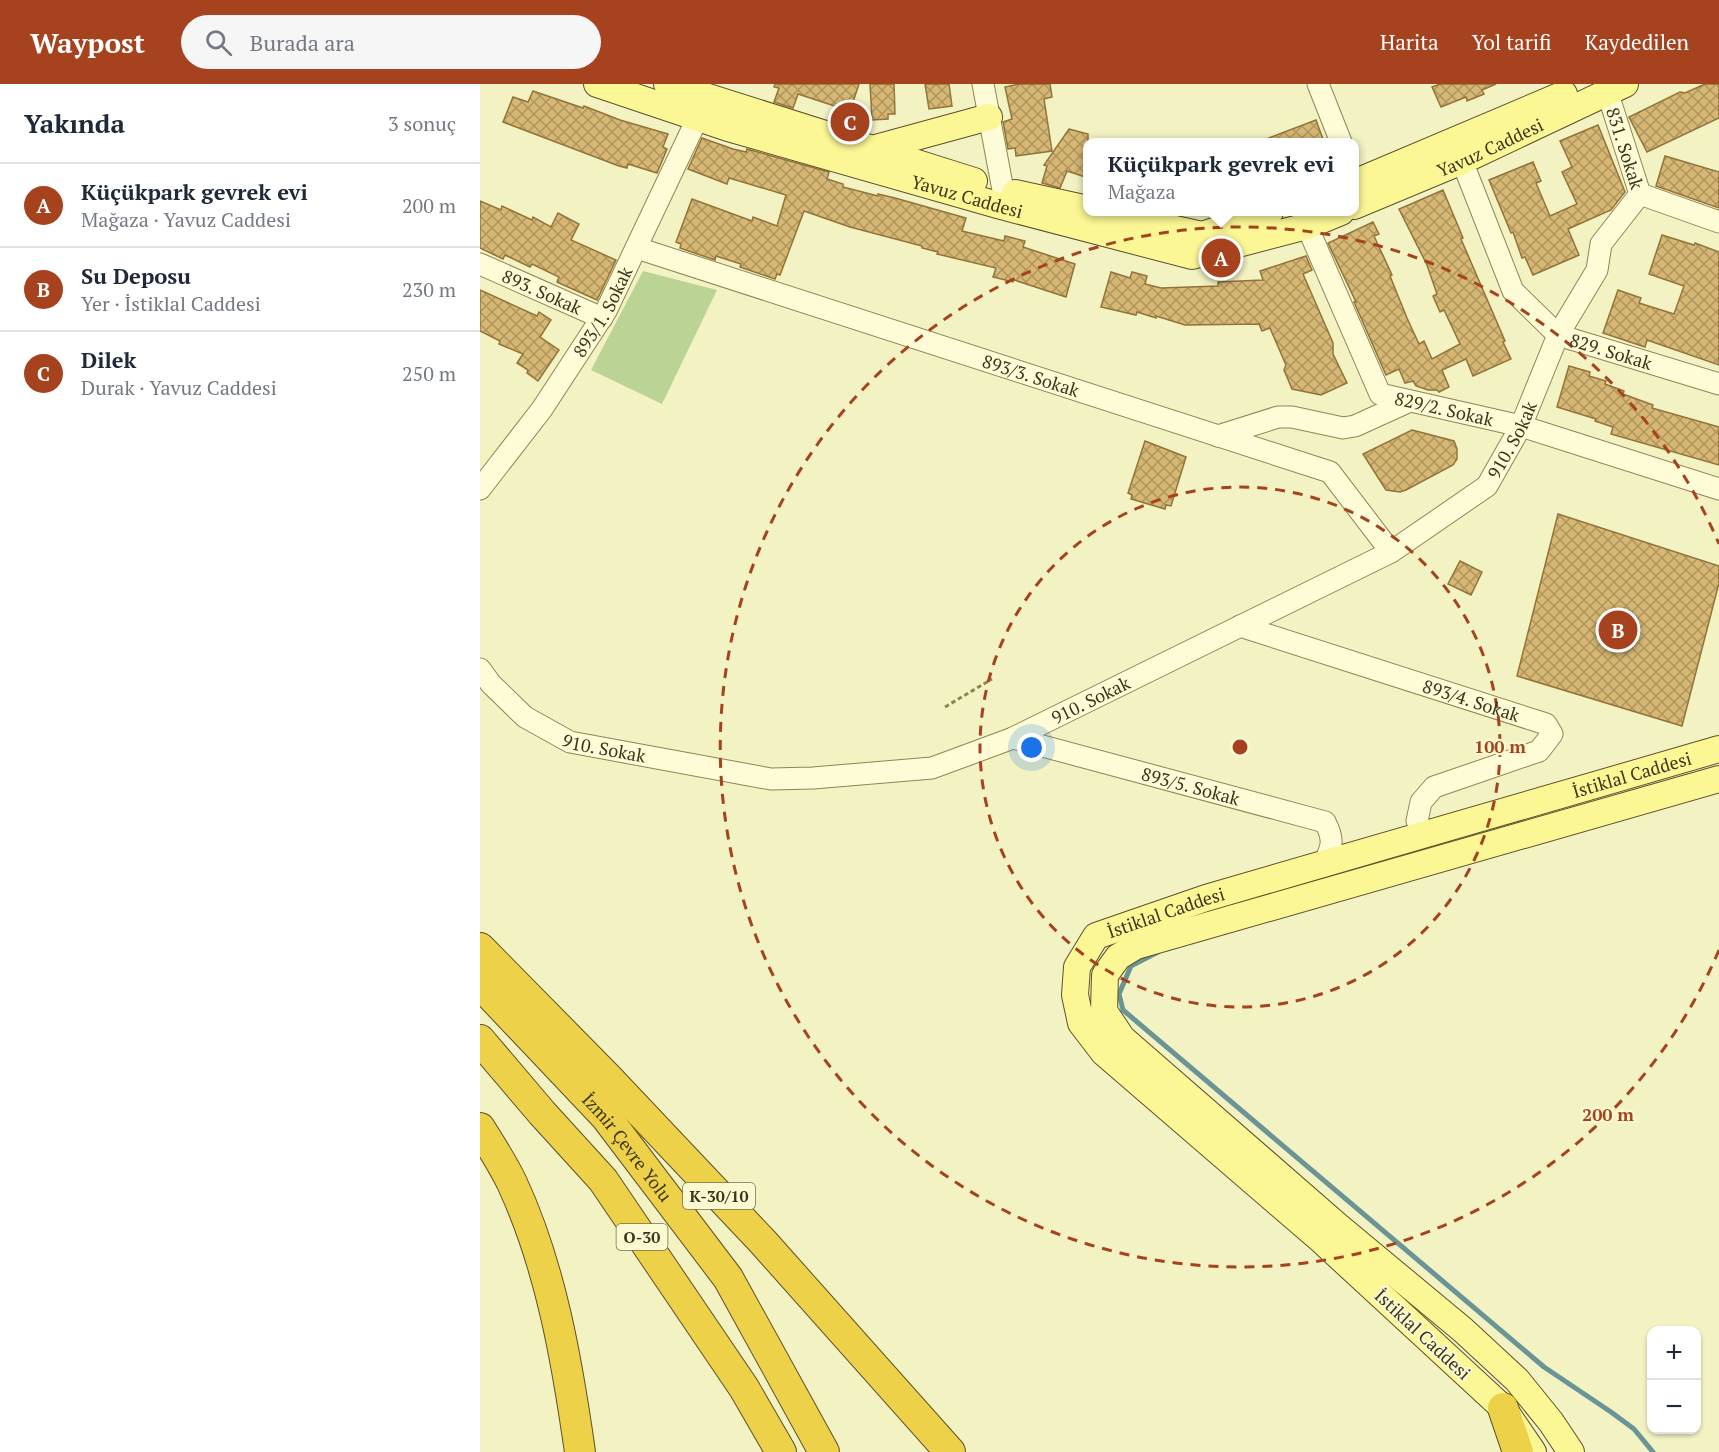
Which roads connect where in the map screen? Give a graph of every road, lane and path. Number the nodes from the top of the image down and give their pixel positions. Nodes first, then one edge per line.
1 (597, 84) edge
2 (667, 84) edge
3 (983, 84) edge
4 (1318, 84) edge
5 (1606, 86) edge
6 (710, 100) edge
7 (989, 117) junction
8 (1339, 138) edge
9 (872, 149) junction
10 (1462, 161) junction
11 (1359, 184) edge
12 (1359, 185) edge
13 (1640, 194) junction
14 (1002, 198) junction
15 (1083, 208) edge
16 (1116, 216) edge
17 (1258, 216) edge
18 (1331, 216) edge
19 (1719, 222) edge
20 (1306, 226) junction
21 (637, 248) junction
22 (480, 264) edge
23 (602, 318) junction
24 (1558, 335) junction
25 (1719, 384) edge
26 (1410, 401) junction
27 (1521, 426) junction
28 (1218, 436) junction
29 (480, 489) edge
30 (1719, 489) edge
31 (1391, 552) junction
32 (1240, 626) junction
33 (480, 669) edge
34 (992, 679) dead end
35 (945, 707) dead end
36 (1013, 738) junction
37 (1719, 749) edge
38 (1719, 778) edge
39 (1425, 834) junction
40 (1323, 864) junction
41 (480, 948) edge
42 (480, 984) edge
43 (480, 1041) edge
44 (480, 1128) edge
45 (1503, 1408) junction
46 (580, 1452) edge
47 (781, 1452) edge
48 (824, 1452) edge
49 (950, 1452) edge
50 (1518, 1452) edge
51 (1533, 1452) edge
52 (1571, 1452) edge

1 - 6 main road, Yavuz Caddesi
2 - 6 main road, Yavuz Caddesi
3 - 7 street
4 - 8 street
5 - 10 main road, Yavuz Caddesi
5 - 11 main road, Yavuz Caddesi
5 - 13 street, 831. Sokak
6 - 9 main road, Yavuz Caddesi
6 - 14 main road, Yavuz Caddesi
6 - 21 street, 893/1. Sokak
7 - 9 main road
7 - 14 street
9 - 14 main road, Yavuz Caddesi
10 - 12 main road, Yavuz Caddesi
10 - 24 street, 829. Sokak
13 - 19 street, 831. Sokak
13 - 24 street, 910. Sokak
14 - 15 main road, Yavuz Caddesi
14 - 20 main road, Yavuz Caddesi
16 - 17 main road
18 - 20 main road, Yavuz Caddesi
20 - 26 street, 829/2. Sokak
21 - 23 street, 893/1. Sokak
21 - 28 street, 893/3. Sokak
22 - 23 street, 893. Sokak
23 - 29 street, 893/1. Sokak
24 - 25 street, 829. Sokak
24 - 27 street, 910. Sokak
26 - 27 street, 829/2. Sokak
26 - 28 street
27 - 30 street, 829/2. Sokak
27 - 31 street, 910. Sokak
28 - 31 street, 893/3. Sokak
31 - 32 street, 910. Sokak
32 - 36 street, 910. Sokak
32 - 39 street, 893/4. Sokak
33 - 36 street, 910. Sokak
34 - 35 path
36 - 40 street, 893/5. Sokak
37 - 39 main road, İstiklal Caddesi
38 - 52 main road, İstiklal Caddesi
39 - 40 main road, İstiklal Caddesi
40 - 45 main road, İstiklal Caddesi
41 - 49 highway, K-30/10
42 - 48 highway, İzmir Çevre Yolu / O-30
43 - 47 highway, O-30
44 - 46 highway
45 - 50 highway
45 - 51 main road, İstiklal Caddesi

